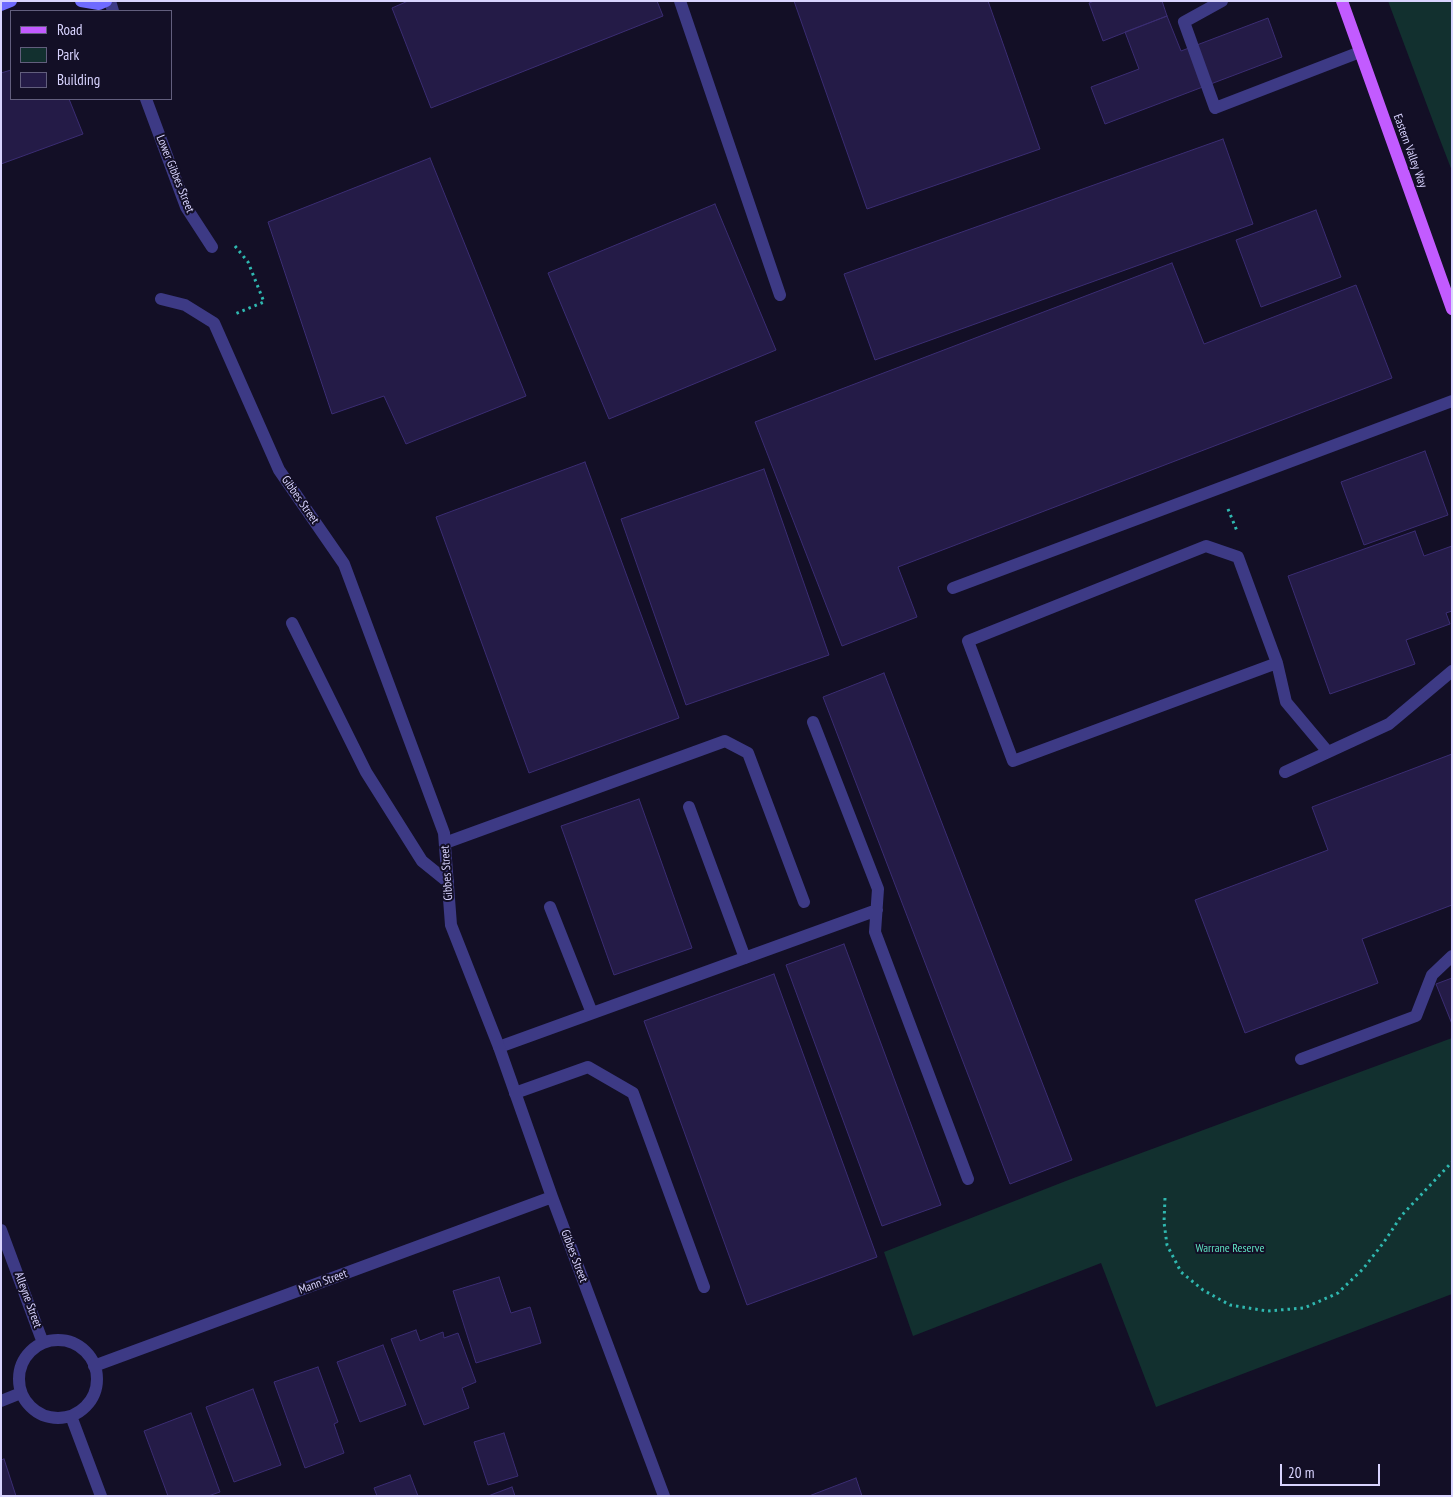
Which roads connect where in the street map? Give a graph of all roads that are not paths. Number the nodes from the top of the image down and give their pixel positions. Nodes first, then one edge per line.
1 (11, 1) edge
2 (81, 1) edge
3 (108, 1) edge
4 (680, 1) edge
5 (1222, 1) edge
6 (1342, 1) edge
7 (1, 5) edge
8 (1360, 52) junction
9 (146, 100) edge
10 (212, 246) road end
11 (1449, 294) edge
12 (780, 295) dead end
13 (161, 299) dead end
14 (1452, 309) edge
15 (1452, 401) edge
16 (953, 588) dead end
17 (292, 623) dead end
18 (1277, 663) junction
19 (1452, 671) edge
20 (813, 722) dead end
21 (1328, 752) junction
22 (1285, 772) dead end
23 (689, 807) dead end
24 (445, 843) junction
25 (448, 882) junction
26 (804, 902) dead end
27 (550, 907) dead end
28 (877, 910) junction
29 (1452, 956) edge
30 (745, 958) junction
31 (592, 1013) junction
32 (499, 1047) junction
33 (1301, 1059) dead end
34 (515, 1092) junction
35 (968, 1179) dead end
36 (552, 1198) junction
37 (1, 1230) edge
38 (704, 1287) dead end
39 (44, 1343) junction
40 (94, 1366) junction
41 (21, 1393) junction
42 (1, 1401) edge
43 (71, 1416) junction
44 (101, 1496) edge
45 (664, 1496) edge

1 - 7 street
2 - 3 street
4 - 12 street
5 - 8 street
6 - 8 main road, Eastern Valley Way
8 - 11 main road, Eastern Valley Way
9 - 10 street, Lower Gibbes Street
11 - 14 main road, Eastern Valley Way
13 - 24 street, Gibbes Street
15 - 16 street
17 - 25 street
18 - 18 street
18 - 21 street
19 - 21 street
20 - 28 street
21 - 22 street
23 - 30 street
24 - 25 street, Gibbes Street
24 - 26 street
25 - 32 street, Gibbes Street
27 - 31 street
28 - 30 street
28 - 35 street
29 - 33 street
30 - 31 street
31 - 32 street
32 - 34 street, Gibbes Street
34 - 36 street, Gibbes Street
34 - 38 street
36 - 40 street, Mann Street
36 - 45 street, Gibbes Street
37 - 39 street, Alleyne Street
39 - 40 street
39 - 41 street
40 - 43 street
41 - 42 street
41 - 43 street
43 - 44 street

